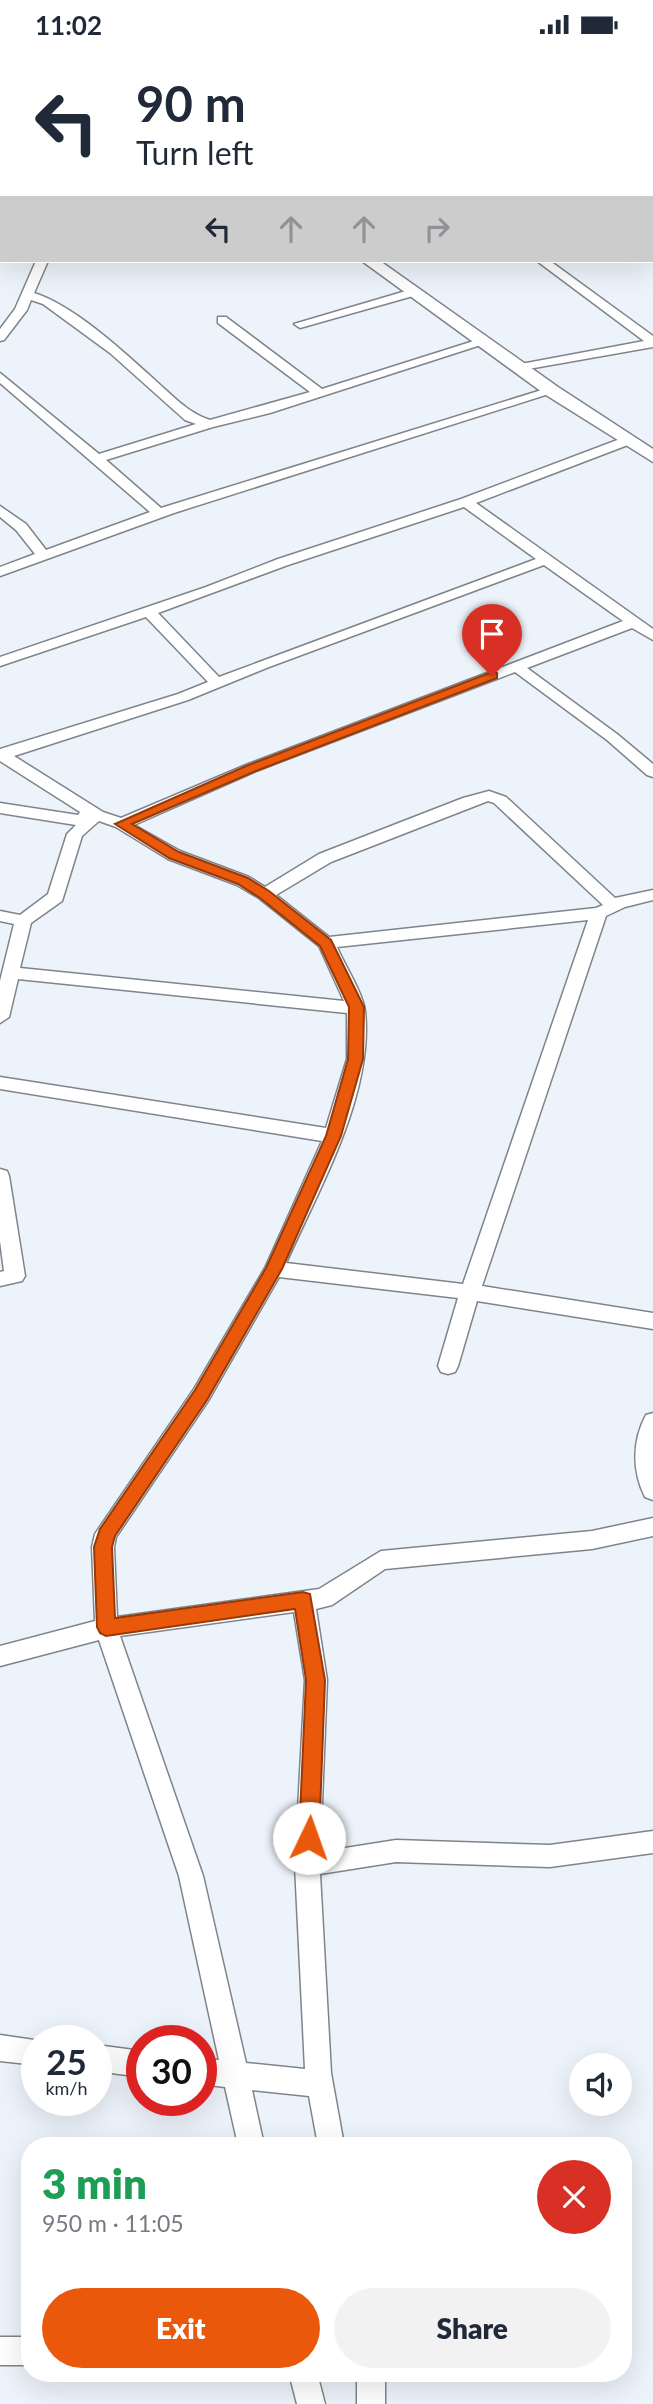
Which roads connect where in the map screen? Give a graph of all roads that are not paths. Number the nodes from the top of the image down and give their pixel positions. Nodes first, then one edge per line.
1 (41, 263) edge
2 (373, 263) edge
3 (546, 264) edge
4 (416, 292) junction
5 (27, 295) junction
6 (222, 320) dead end
7 (300, 324) dead end
8 (2, 331) edge
9 (484, 342) junction
10 (653, 343) edge
11 (521, 368) junction
12 (0, 377) edge
13 (552, 391) junction
14 (318, 392) junction
15 (209, 423) junction
16 (628, 440) junction
17 (653, 457) edge
18 (97, 459) junction
19 (466, 502) junction
20 (0, 510) edge
21 (160, 514) junction
22 (43, 556) junction
23 (546, 560) junction
24 (0, 572) edge
25 (148, 611) junction
26 (633, 622) junction
27 (653, 636) edge
28 (0, 662) edge
29 (517, 667) junction
30 (217, 683) junction
31 (1, 755) edge
32 (653, 772) edge
33 (0, 808) edge
34 (89, 814) junction
35 (122, 824) junction
36 (265, 894) junction
37 (653, 895) edge
38 (620, 903) junction
39 (599, 913) junction
40 (0, 916) edge
41 (23, 921) junction
42 (326, 943) junction
43 (10, 973) junction
44 (356, 1007) junction
45 (0, 1017) edge
46 (0, 1083) edge
47 (333, 1136) junction
48 (0, 1177) edge
49 (274, 1269) junction
50 (0, 1279) edge
51 (470, 1292) junction
52 (653, 1321) edge
53 (448, 1366) dead end
54 (653, 1421) edge
55 (653, 1491) edge
56 (653, 1527) edge
57 (303, 1600) junction
58 (106, 1627) junction
59 (0, 1656) edge
60 (653, 1842) edge
61 (307, 1864) junction
62 (0, 2047) edge
63 (21, 2050) edge
64 (217, 2073) edge
65 (236, 2075) junction
66 (320, 2084) junction
67 (249, 2137) edge
68 (330, 2137) edge
69 (0, 2351) edge
70 (21, 2351) edge
71 (305, 2382) edge
72 (371, 2382) edge
73 (311, 2404) edge
74 (371, 2404) edge

1 - 5 street
2 - 4 street
3 - 10 street
4 - 7 street
4 - 9 street
5 - 8 street
5 - 15 street
6 - 14 street
9 - 11 street
9 - 14 street
10 - 11 street
11 - 13 street
12 - 18 street
13 - 16 street
13 - 21 street
14 - 15 street
15 - 18 street
16 - 17 street
16 - 19 street
18 - 21 street
19 - 23 street
19 - 25 street
20 - 22 street
21 - 22 street
22 - 24 street
23 - 26 street
23 - 30 street
25 - 28 street
25 - 30 street
26 - 27 street
26 - 29 street
29 - 32 street
29 - 35 street
30 - 31 street
31 - 34 street
33 - 34 street
34 - 35 street
34 - 41 street
35 - 36 street
36 - 38 street
36 - 42 street
37 - 38 street
38 - 39 street
39 - 42 street
39 - 51 street
40 - 41 street
41 - 43 street
42 - 44 street
43 - 44 street
43 - 45 street
44 - 47 street
46 - 47 street
47 - 49 street
48 - 50 street
49 - 51 street
49 - 58 street
51 - 52 street
51 - 53 street
54 - 55 street
56 - 57 street
57 - 58 street
57 - 61 street
58 - 59 street
58 - 65 street
60 - 61 street
61 - 66 street
62 - 63 street
64 - 65 street
65 - 66 street
65 - 67 street
66 - 68 street
69 - 70 street
71 - 73 street
72 - 74 street

